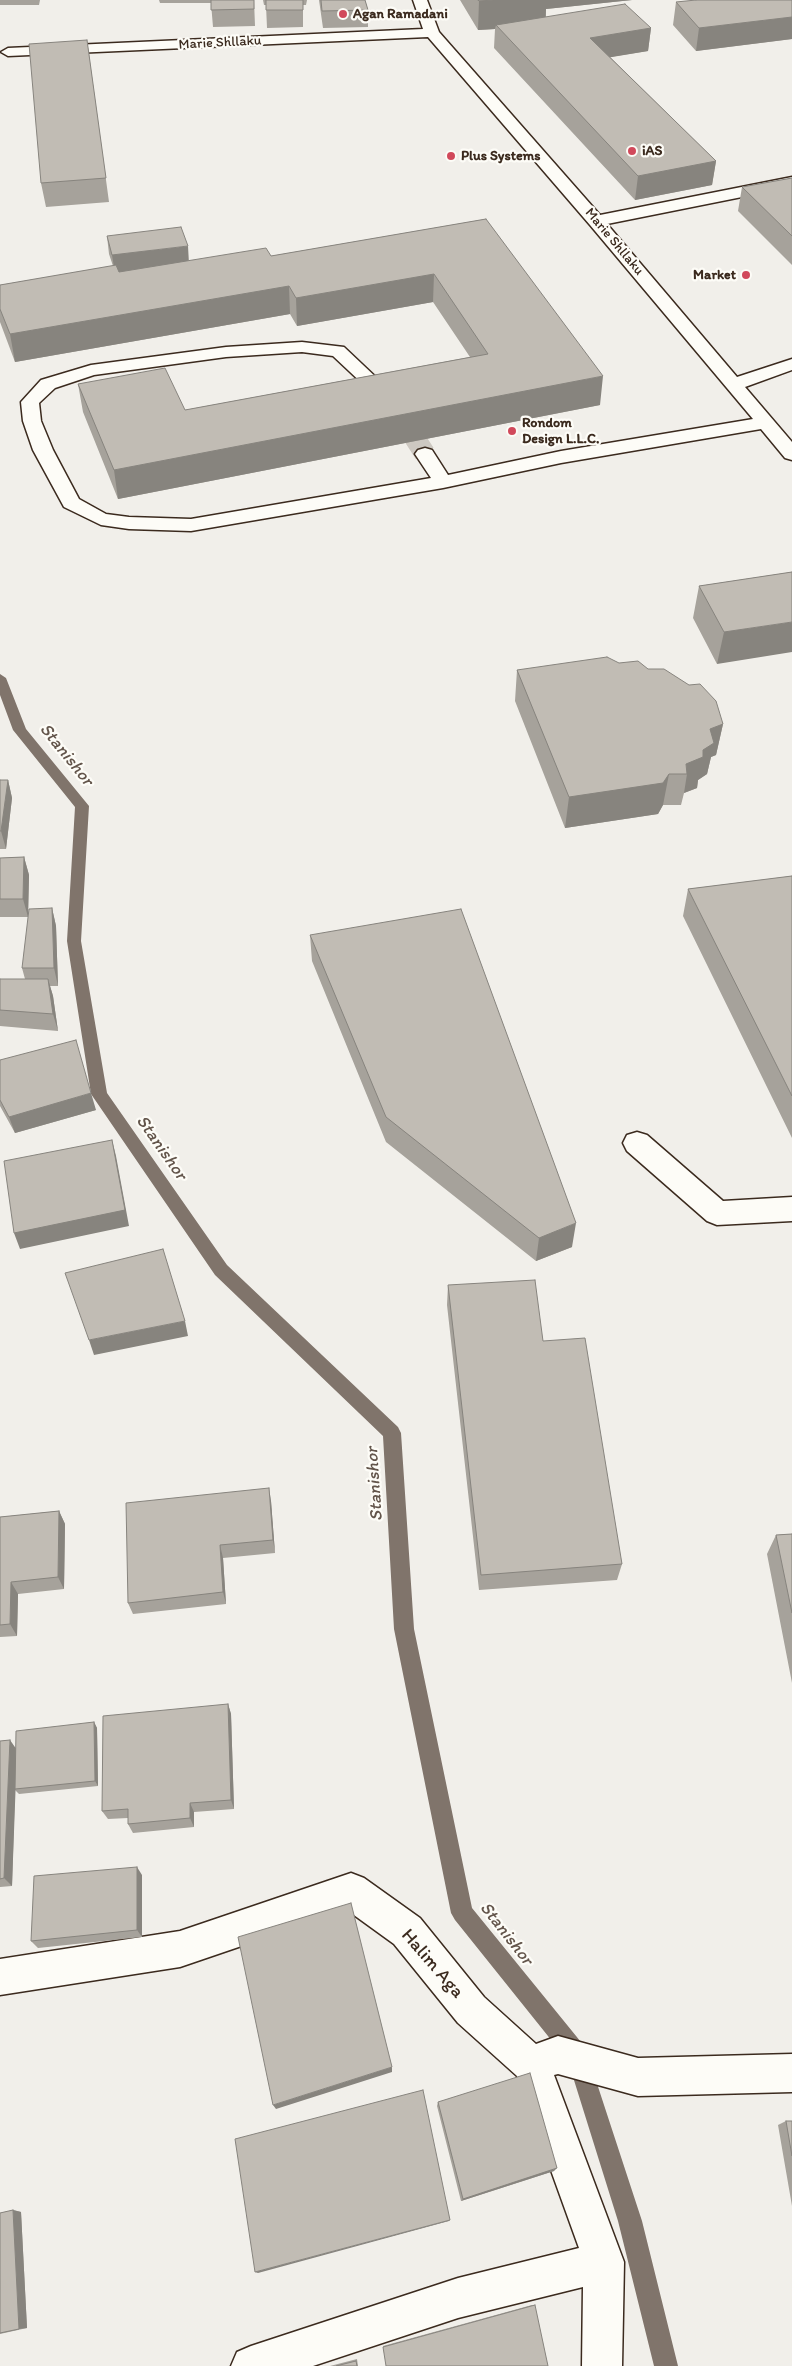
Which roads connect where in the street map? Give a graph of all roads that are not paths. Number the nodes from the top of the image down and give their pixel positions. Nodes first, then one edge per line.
1 (420, 0) edge
2 (432, 33) junction
3 (8, 52) dead end
4 (792, 182) edge
5 (596, 221) junction
6 (792, 364) edge
7 (732, 385) junction
8 (389, 398) tunnel mouth
9 (766, 423) junction
10 (425, 454) tunnel mouth
11 (792, 454) edge
12 (443, 482) junction
13 (637, 1143) dead end
14 (792, 1209) edge
15 (0, 1977) edge
16 (544, 2060) junction
17 (792, 2073) edge
18 (604, 2262) junction
19 (251, 2366) edge
20 (602, 2366) edge

1 - 2 street, Marie Shllaku
2 - 3 street, Marie Shllaku
2 - 5 street, Marie Shllaku
4 - 5 street
5 - 7 street, Marie Shllaku
6 - 7 street
7 - 9 street, Marie Shllaku
8 - 12 street
9 - 11 street, Marie Shllaku
9 - 12 street
10 - 12 street
13 - 14 street
15 - 16 street, Halim Aga
16 - 17 street
16 - 18 street, Halim Aga
18 - 19 street
18 - 20 street, Halim Aga

